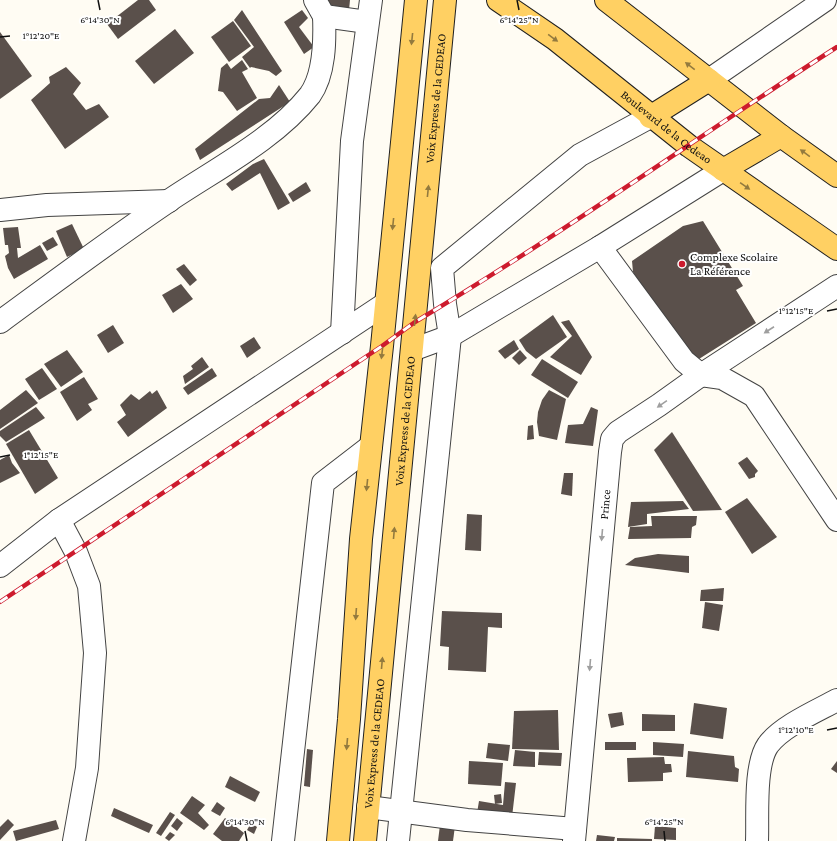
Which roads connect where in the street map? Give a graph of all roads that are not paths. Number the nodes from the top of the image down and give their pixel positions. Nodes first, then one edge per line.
1 (371, 0) edge
2 (416, 0) edge
3 (445, 0) edge
4 (498, 0) edge
5 (606, 0) edge
6 (825, 0) edge
7 (319, 8) edge
8 (367, 22) junction
9 (709, 80) junction
10 (650, 117) junction
11 (781, 136) junction
12 (722, 170) junction
13 (837, 176) edge
14 (169, 201) junction
15 (0, 210) edge
16 (600, 247) junction
17 (837, 249) edge
18 (837, 286) edge
19 (385, 304) junction
20 (0, 322) edge
21 (342, 333) junction
22 (450, 336) junction
23 (412, 350) junction
24 (701, 375) junction
25 (371, 446) junction
26 (59, 520) junction
27 (837, 520) edge
28 (0, 566) edge
29 (837, 700) edge
30 (368, 806) junction
31 (401, 811) junction
32 (575, 835) edge
33 (74, 841) edge
34 (283, 841) edge
35 (338, 841) edge
36 (364, 841) edge
37 (398, 841) edge
38 (757, 841) edge

1 - 8 street
2 -> 19 main road
23 -> 3 main road, Voix Express de la CEDEAO
4 -> 10 main road, Boulevard de la Cedeao
9 -> 5 main road
6 - 9 street
7 - 8 street
7 - 14 street
8 - 21 street
9 - 10 main road
9 - 11 main road
10 - 12 main road, Boulevard de la Cedeao
10 - 22 street
11 - 12 main road
13 -> 11 main road
12 - 16 street
12 -> 17 main road, Boulevard de la Cedeao
14 - 15 street
14 - 20 street
16 - 22 street
16 - 24 street
18 -> 24 street, Prince
19 - 21 street
19 -> 25 main road
21 - 26 street
22 - 23 street
22 - 31 street
30 -> 23 main road, Voix Express de la CEDEAO
24 - 27 street
24 -> 32 street, Prince
25 - 34 street
25 -> 35 main road
26 - 28 street
26 - 33 street
29 - 38 street
30 - 31 street
30 - 36 main road, Voix Express de la CEDEAO
31 - 32 street
31 - 37 street

